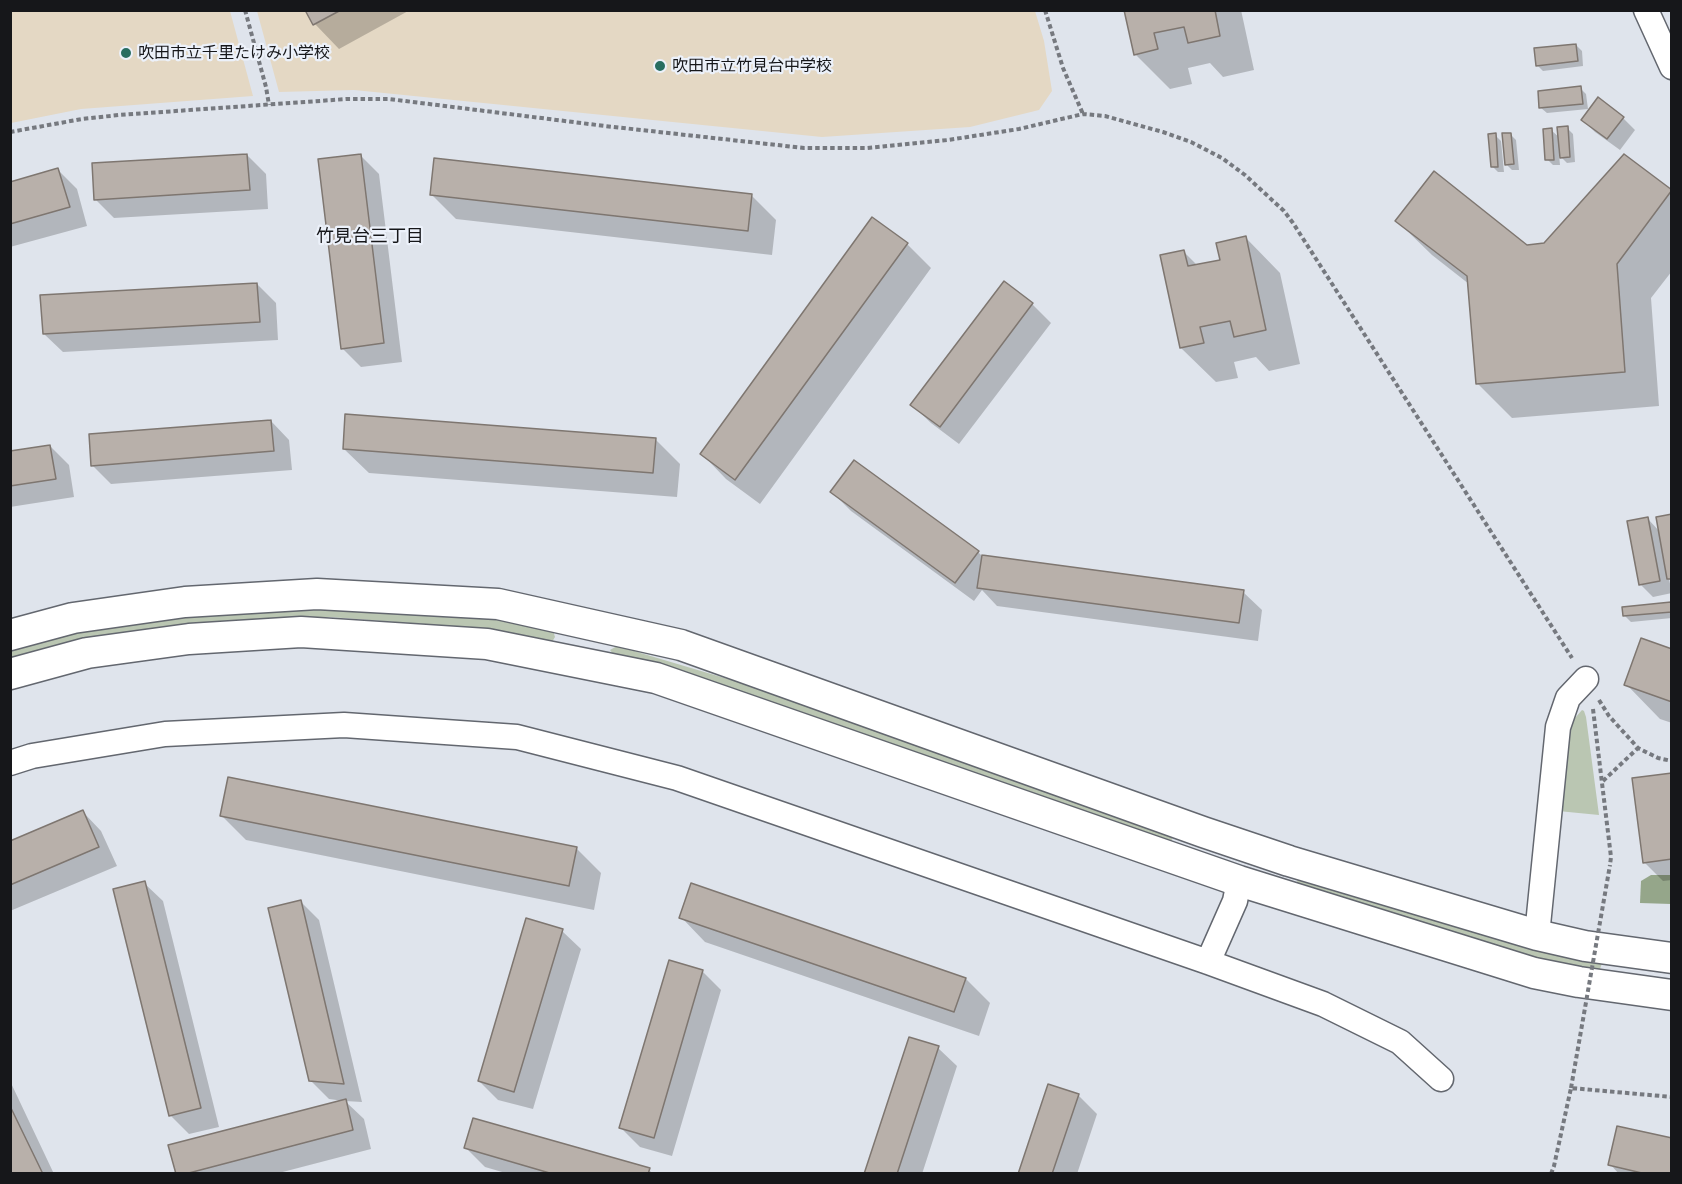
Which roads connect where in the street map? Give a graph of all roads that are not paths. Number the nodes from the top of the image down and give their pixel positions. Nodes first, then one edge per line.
1 (1646, 10) edge
2 (1671, 67) edge
3 (10, 635) edge
4 (10, 674) edge
5 (1586, 679) road end
6 (10, 763) edge
7 (1239, 881) junction
8 (1537, 935) junction
9 (1671, 958) edge
10 (1208, 962) junction
11 (1671, 995) edge
12 (1441, 1079) dead end

1 - 2 street
3 - 8 street
4 - 7 street
5 - 8 street
6 - 10 street
7 - 10 street
7 - 11 street
8 - 9 street
10 - 12 street

